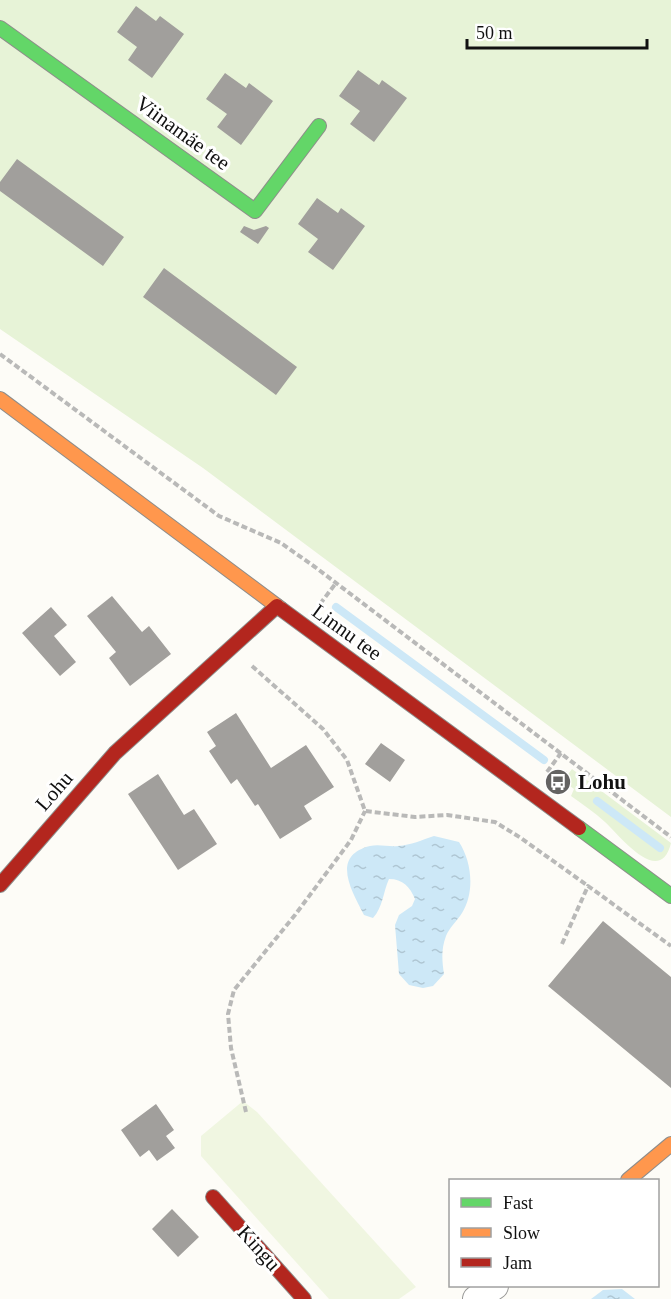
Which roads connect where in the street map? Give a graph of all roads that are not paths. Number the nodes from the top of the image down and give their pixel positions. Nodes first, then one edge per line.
1 (0, 28) edge
2 (319, 126) dead end
3 (0, 399) edge
4 (276, 606) junction
5 (0, 885) edge
6 (671, 896) edge
7 (671, 1144) edge
8 (629, 1179) edge
9 (213, 1197) dead end
10 (494, 1287) edge
11 (304, 1299) edge
12 (476, 1299) edge

1 - 2 street, Viinamäe tee
3 - 4 street, Linnu tee
4 - 5 street, Lohu
4 - 6 street, Linnu tee
7 - 8 street
9 - 11 street, Kingu
10 - 12 street

